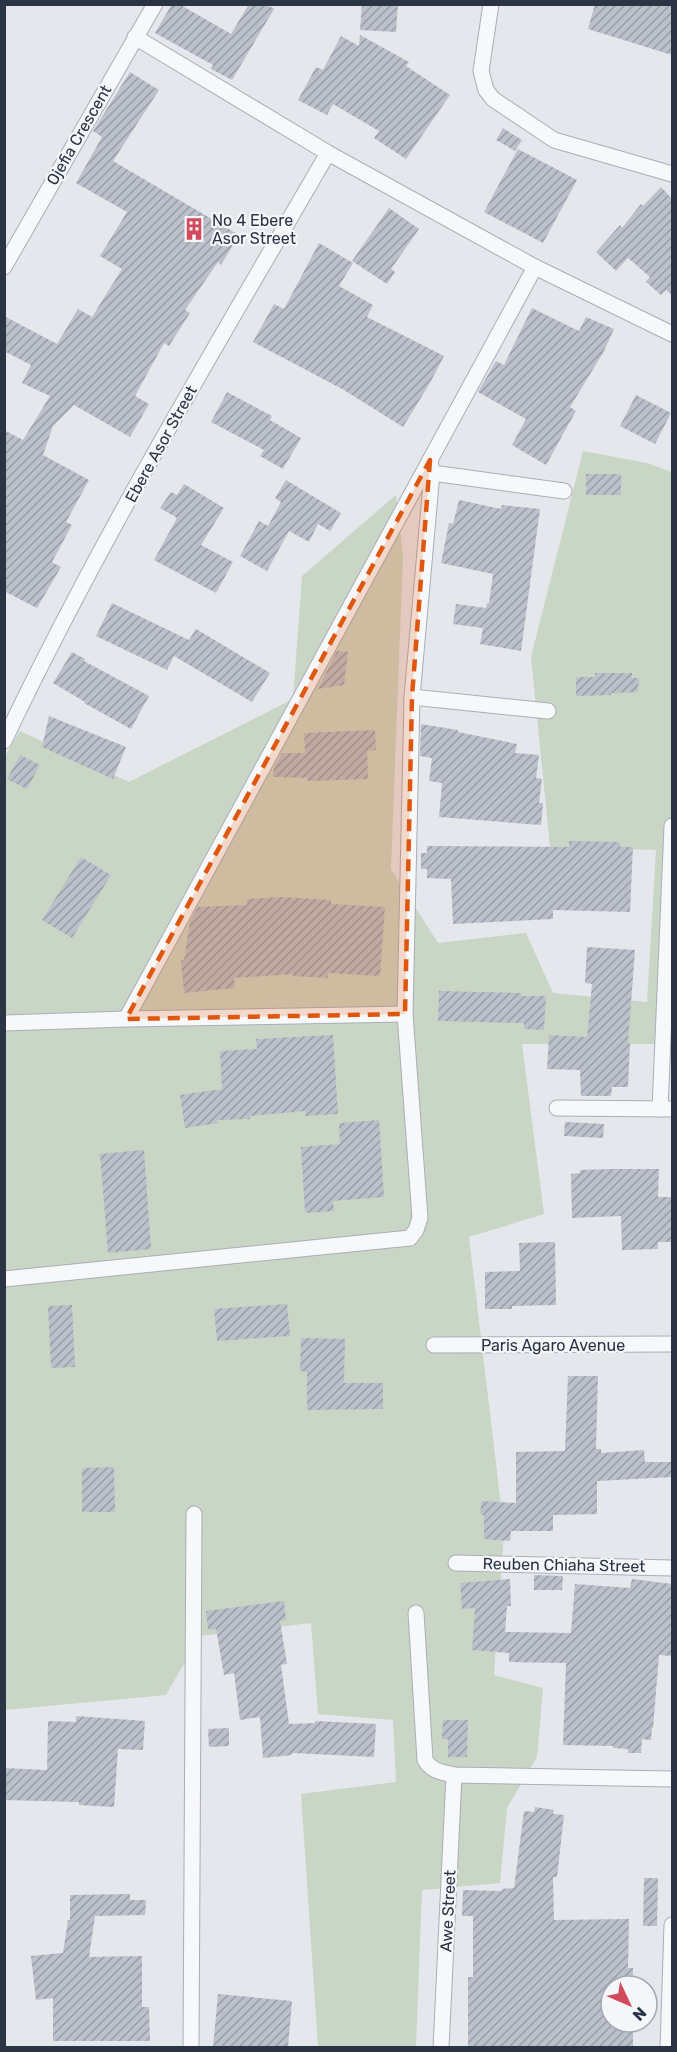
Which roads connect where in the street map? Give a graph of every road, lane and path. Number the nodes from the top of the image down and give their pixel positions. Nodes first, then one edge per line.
1 (155, 4) edge
2 (491, 4) edge
3 (135, 38) junction
4 (328, 153) junction
5 (672, 174) edge
6 (4, 267) edge
7 (535, 267) junction
8 (672, 334) edge
9 (431, 466) junction
10 (564, 492) dead end
11 (412, 698) junction
12 (548, 711) dead end
13 (4, 741) edge
14 (672, 826) edge
15 (405, 1014) junction
16 (126, 1018) junction
17 (4, 1023) edge
18 (557, 1108) dead end
19 (666, 1109) edge
20 (4, 1279) edge
21 (672, 1344) edge
22 (434, 1345) dead end
23 (194, 1514) dead end
24 (456, 1563) dead end
25 (672, 1568) edge
26 (416, 1613) dead end
27 (454, 1775) junction
28 (672, 1779) edge
29 (672, 1925) edge
30 (671, 2003) edge
31 (191, 2048) edge
32 (441, 2048) edge
33 (668, 2048) edge

1 - 3 street, Ojefia Crescent
2 - 5 street
3 - 4 street
3 - 6 street, Ojefia Crescent
4 - 7 street
4 - 13 street, Ebere Asor Street
7 - 8 street
7 - 9 street
9 - 10 street
9 - 11 street
9 - 16 street
11 - 12 street
11 - 15 street
14 - 19 street
15 - 16 street
15 - 20 street
16 - 17 street
18 - 19 street
21 - 22 street, Paris Agaro Avenue
23 - 31 street
24 - 25 street, Reuben Chiaha Street
26 - 27 street
27 - 28 street
27 - 32 street, Awe Street
29 - 30 street
30 - 33 street

